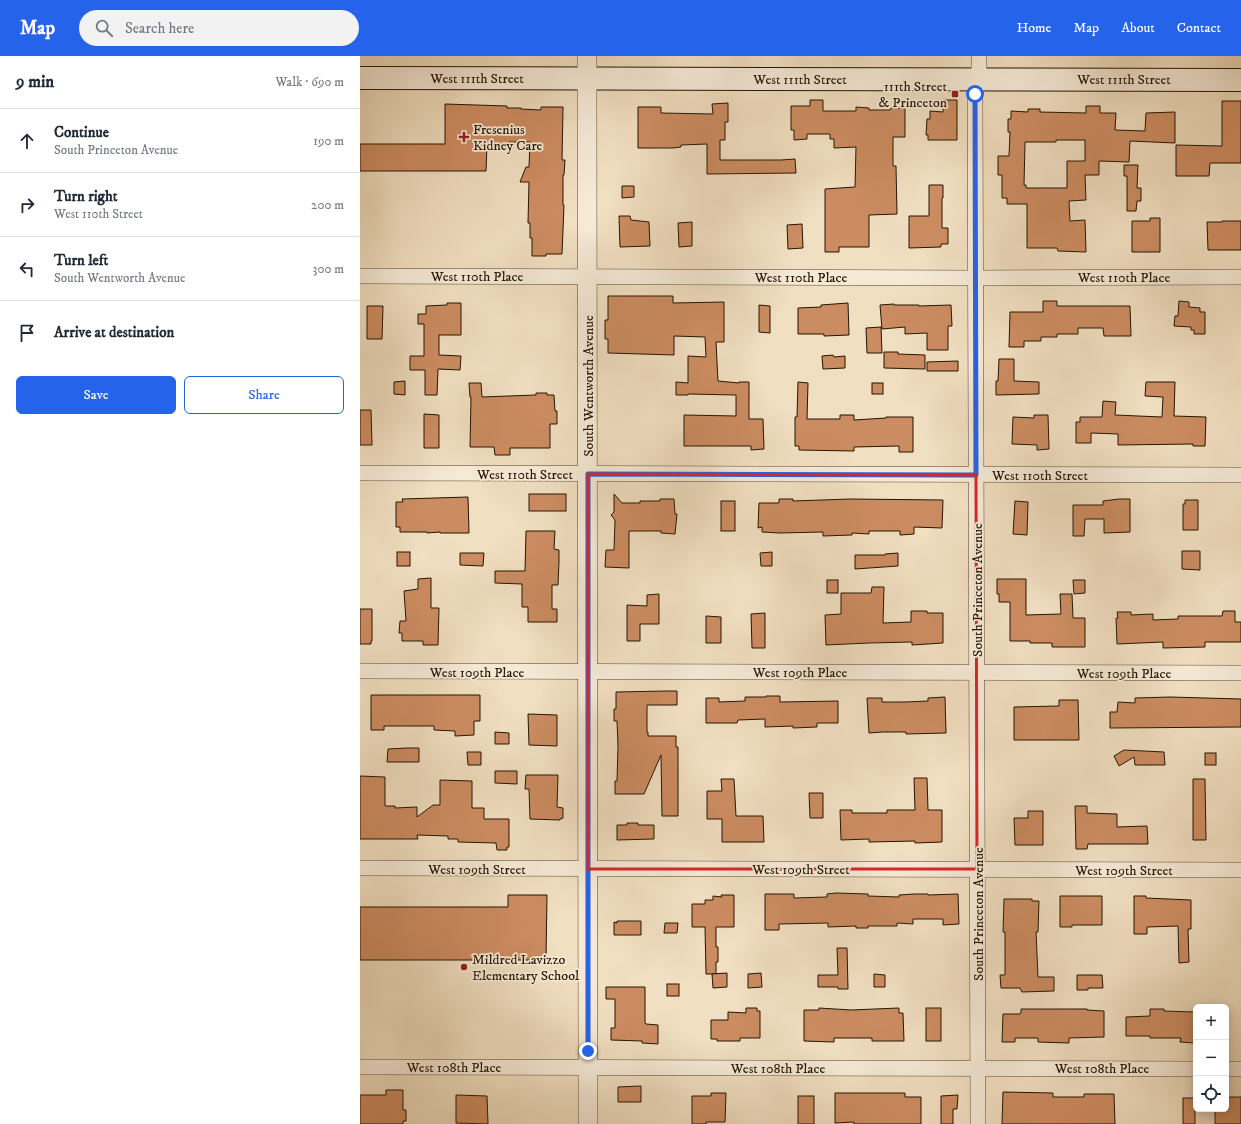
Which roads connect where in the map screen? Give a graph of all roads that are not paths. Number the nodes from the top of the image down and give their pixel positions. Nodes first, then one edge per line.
1 (587, 56) edge
2 (979, 56) edge
3 (360, 78) edge
4 (588, 79) junction
5 (978, 79) junction
6 (1241, 80) edge
7 (360, 276) edge
8 (588, 276) junction
9 (1241, 277) edge
10 (976, 278) junction
11 (360, 473) edge
12 (588, 474) junction
13 (976, 475) junction
14 (1241, 475) edge
15 (360, 671) edge
16 (588, 672) junction
17 (977, 673) junction
18 (1241, 673) edge
19 (360, 868) edge
20 (588, 869) junction
21 (977, 870) junction
22 (1241, 870) edge
23 (360, 1067) edge
24 (588, 1068) junction
25 (978, 1068) junction
26 (1193, 1069) edge
27 (1229, 1069) edge
28 (1241, 1069) edge
29 (588, 1124) edge
30 (978, 1124) edge

1 - 4 street, South Wentworth Avenue
2 - 5 street, South Princeton Avenue
3 - 4 main road, West 111th Street
4 - 5 main road, West 111th Street
4 - 8 street, South Wentworth Avenue
5 - 6 main road, West 111th Street
5 - 10 street, South Princeton Avenue
7 - 8 street, West 110th Place
8 - 10 street, West 110th Place
8 - 12 street, South Wentworth Avenue
9 - 10 street, West 110th Place
10 - 13 street, South Princeton Avenue
11 - 12 street, West 110th Street
12 - 13 street, West 110th Street
12 - 16 street, South Wentworth Avenue
13 - 14 street, West 110th Street
13 - 17 street, South Princeton Avenue
15 - 16 street, West 109th Place
16 - 17 street, West 109th Place
16 - 20 street, South Wentworth Avenue
17 - 18 street, West 109th Place
17 - 21 street, South Princeton Avenue
19 - 20 street, West 109th Street
20 - 21 street, West 109th Street
20 - 24 street, South Wentworth Avenue
21 - 22 street, West 109th Street
21 - 25 street, South Princeton Avenue
23 - 24 street, West 108th Place
24 - 25 street, West 108th Place
24 - 29 street, South Wentworth Avenue
25 - 26 street, West 108th Place
25 - 30 street, South Princeton Avenue
27 - 28 street

